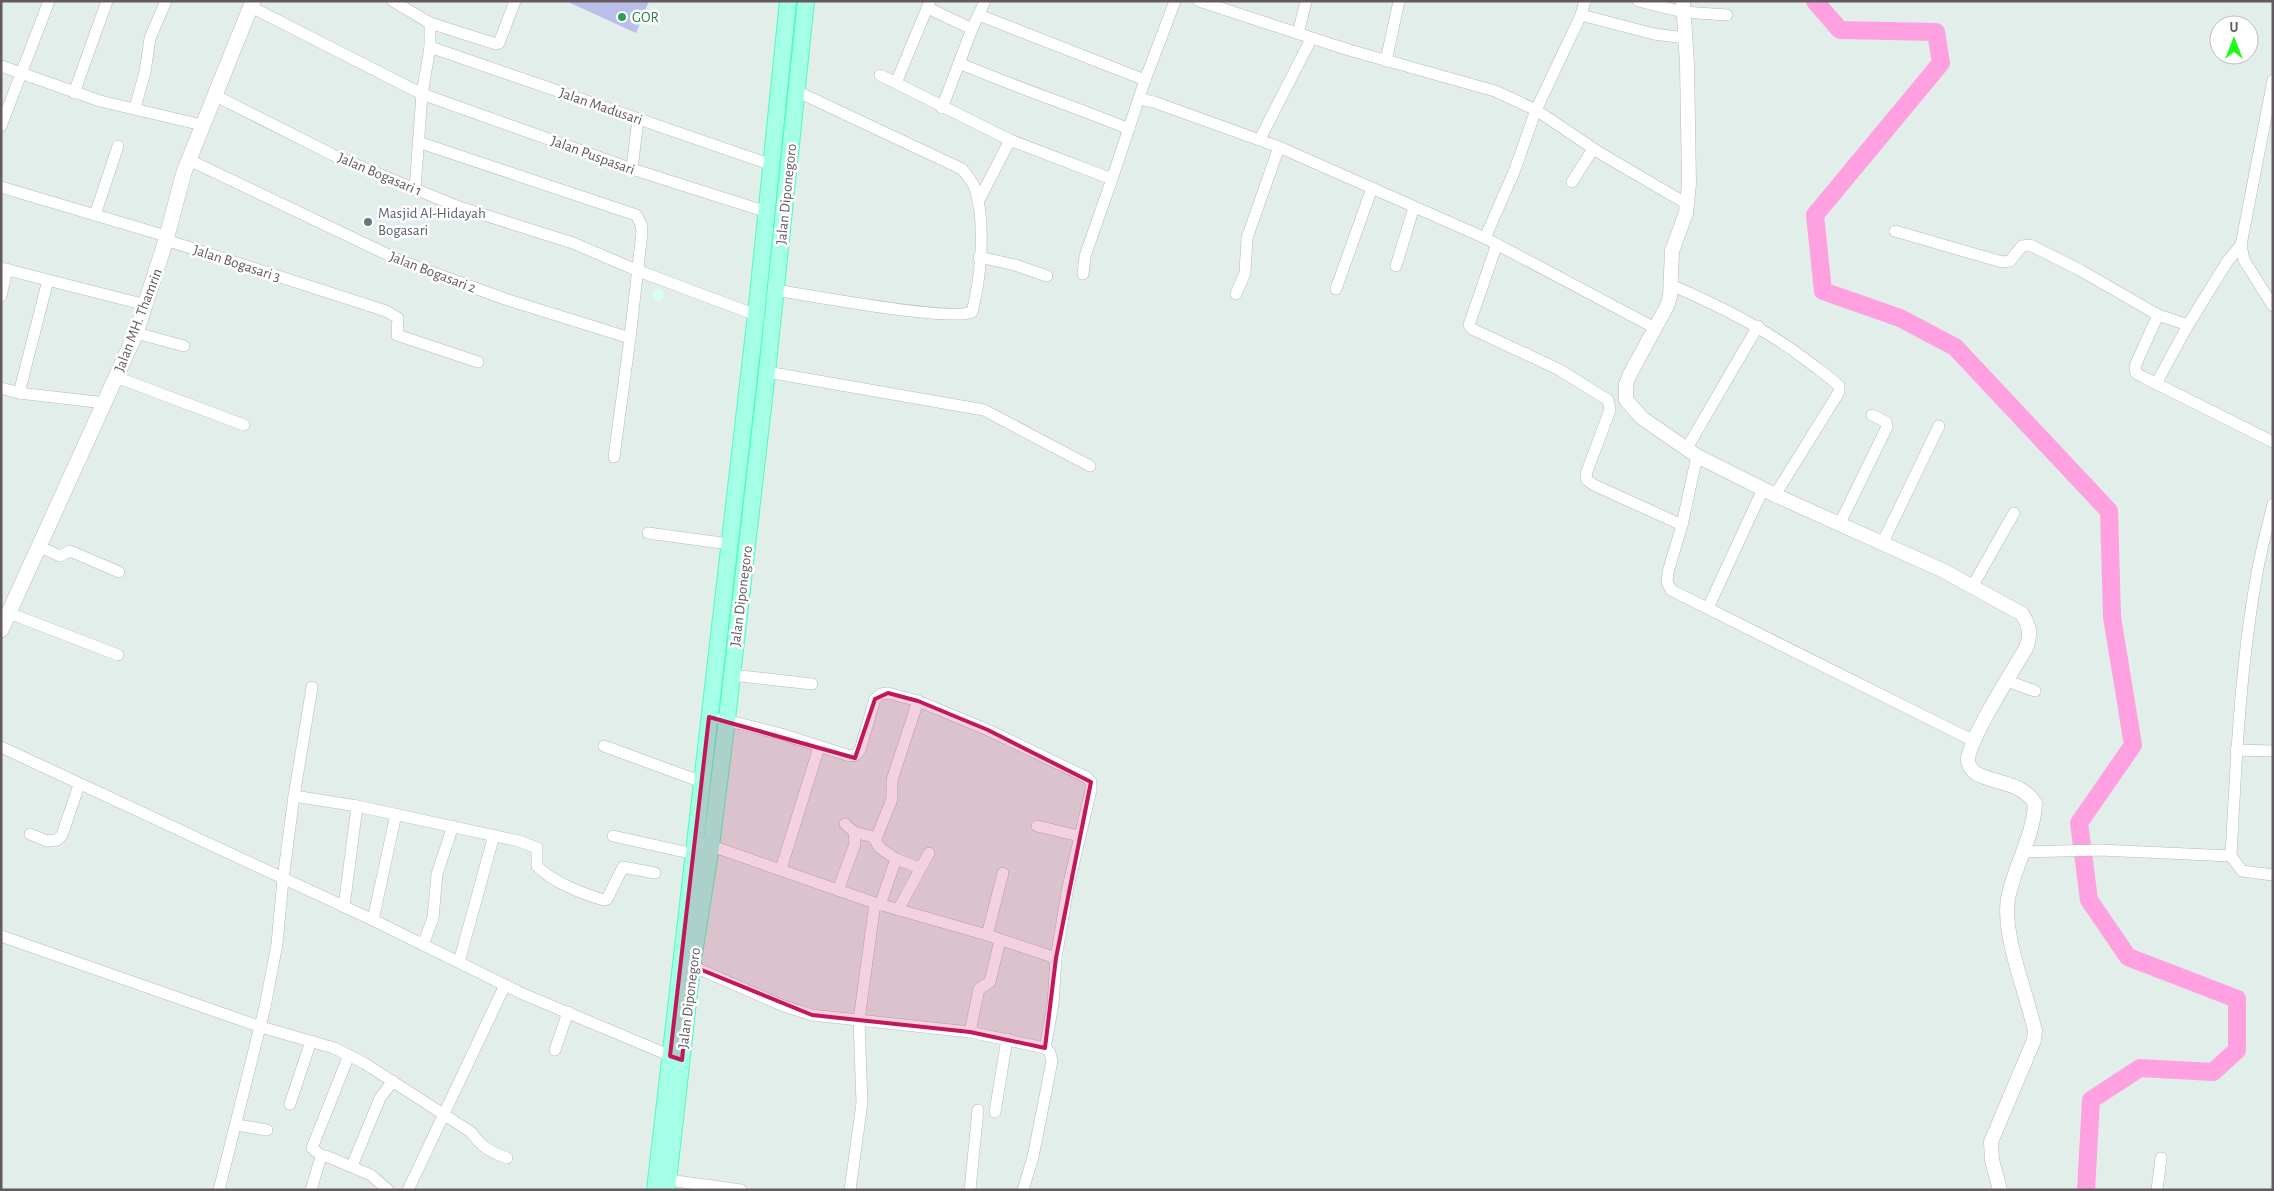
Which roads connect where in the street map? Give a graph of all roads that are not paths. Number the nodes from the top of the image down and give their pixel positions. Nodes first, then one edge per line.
1 (49, 1) edge
2 (107, 1) edge
3 (166, 1) edge
4 (392, 1) edge
5 (515, 1) edge
6 (788, 1) edge
7 (806, 1) edge
8 (985, 1) edge
9 (1175, 1) edge
10 (1199, 1) edge
11 (1306, 1) edge
12 (1399, 1) edge
13 (1585, 1) edge
14 (1638, 1) edge
15 (252, 4) edge
16 (929, 5) edge
17 (1683, 6) edge
18 (979, 15) junction
19 (1581, 15) junction
20 (1727, 15) dead end
21 (430, 23) junction
22 (972, 28) junction
23 (1298, 34) junction
24 (1312, 38) junction
25 (1685, 38) junction
26 (430, 46) junction
27 (1386, 61) junction
28 (959, 63) junction
29 (1, 66) edge
30 (22, 73) junction
31 (880, 74) dead end
32 (1145, 80) junction
33 (2273, 80) edge
34 (896, 83) junction
35 (796, 90) junction
36 (74, 92) junction
37 (422, 94) junction
38 (214, 95) junction
39 (1140, 99) junction
40 (135, 108) junction
41 (942, 108) junction
42 (1536, 110) junction
43 (638, 119) junction
44 (202, 125) junction
45 (1, 126) edge
46 (1129, 129) junction
47 (1260, 139) junction
48 (1010, 140) junction
49 (418, 142) junction
50 (118, 146) dead end
51 (1279, 147) junction
52 (1593, 149) junction
53 (189, 160) junction
54 (772, 165) junction
55 (632, 169) junction
56 (1112, 179) junction
57 (1572, 182) dead end
58 (1, 187) edge
59 (1372, 188) junction
60 (415, 189) junction
61 (978, 202) junction
62 (1687, 204) junction
63 (1414, 207) junction
64 (766, 212) junction
65 (95, 216) junction
66 (1896, 231) dead end
67 (166, 238) junction
68 (1485, 238) junction
69 (1497, 244) junction
70 (2241, 245) junction
71 (979, 257) junction
72 (1396, 266) dead end
73 (4, 269) edge
74 (636, 270) junction
75 (1083, 274) dead end
76 (1047, 276) dead end
77 (48, 280) junction
78 (1671, 285) junction
79 (1336, 289) dead end
80 (775, 290) junction
81 (1236, 294) dead end
82 (1, 296) edge
83 (146, 305) junction
84 (2273, 306) edge
85 (2158, 314) junction
86 (756, 315) junction
87 (2188, 325) junction
88 (1758, 326) junction
89 (1655, 328) junction
90 (136, 333) junction
91 (630, 338) junction
92 (184, 346) dead end
93 (478, 362) dead end
94 (767, 372) junction
95 (116, 377) junction
96 (2156, 384) junction
97 (1, 388) edge
98 (19, 393) junction
99 (1626, 400) junction
100 (104, 403) junction
101 (1611, 404) junction
102 (1872, 415) dead end
103 (244, 425) dead end
104 (1939, 426) dead end
105 (2273, 442) edge
106 (1692, 452) junction
107 (614, 457) dead end
108 (1090, 466) dead end
109 (1769, 492) junction
110 (2273, 504) edge
111 (2014, 513) dead end
112 (1840, 523) junction
113 (1682, 525) junction
114 (648, 533) dead end
115 (1883, 542) junction
116 (729, 544) junction
117 (40, 547) junction
118 (119, 572) dead end
119 (1972, 587) junction
120 (1708, 608) junction
121 (8, 613) junction
122 (1, 630) edge
123 (118, 655) dead end
124 (732, 676) junction
125 (2007, 681) junction
126 (812, 684) dead end
127 (312, 687) dead end
128 (2035, 690) dead end
129 (918, 700) junction
130 (709, 717) junction
131 (727, 720) junction
132 (1974, 741) junction
133 (604, 746) dead end
134 (1, 747) edge
135 (819, 747) junction
136 (2236, 750) junction
137 (2273, 751) edge
138 (702, 782) junction
139 (79, 785) junction
140 (294, 796) junction
141 (357, 806) junction
142 (396, 814) junction
143 (453, 826) junction
144 (1037, 826) dead end
145 (30, 834) dead end
146 (494, 836) junction
147 (613, 836) dead end
148 (1079, 836) junction
149 (876, 839) junction
150 (711, 846) junction
151 (694, 847) junction
152 (2023, 852) junction
153 (929, 853) dead end
154 (2232, 856) junction
155 (896, 859) junction
156 (920, 868) junction
157 (781, 869) junction
158 (655, 873) dead end
159 (1003, 873) dead end
160 (2273, 875) edge
161 (283, 879) junction
162 (838, 890) junction
163 (877, 904) junction
164 (344, 906) junction
165 (898, 910) junction
166 (374, 920) junction
167 (987, 935) junction
168 (1, 936) edge
169 (1000, 940) junction
170 (424, 944) junction
171 (1056, 958) junction
172 (458, 962) junction
173 (692, 966) junction
174 (505, 985) junction
175 (568, 1012) junction
176 (859, 1020) junction
177 (261, 1027) junction
178 (970, 1032) junction
179 (1007, 1039) junction
180 (311, 1041) junction
181 (1045, 1048) junction
182 (555, 1050) dead end
183 (349, 1055) junction
184 (676, 1058) junction
185 (392, 1081) junction
186 (290, 1104) dead end
187 (978, 1110) dead end
188 (995, 1112) dead end
189 (444, 1114) junction
190 (237, 1125) junction
191 (267, 1130) dead end
192 (301, 1142) dead end
193 (312, 1148) junction
194 (322, 1156) junction
195 (507, 1158) dead end
196 (2161, 1158) dead end
197 (352, 1166) junction
198 (662, 1184) edge
199 (413, 1188) edge
200 (219, 1190) edge
201 (310, 1190) edge
202 (388, 1190) edge
203 (741, 1190) edge
204 (850, 1190) edge
205 (970, 1190) edge
206 (1023, 1190) edge
207 (2000, 1190) edge
208 (2157, 1190) edge

1 - 30 street
2 - 36 street
3 - 40 street
4 - 21 street
5 - 21 street
6 - 54 main road, Jalan Diponegoro
7 - 35 main road, Jalan Diponegoro
8 - 18 street
9 - 32 street
10 - 23 street
11 - 23 street
12 - 27 street
13 - 19 street
14 - 17 street
15 - 37 street, Jalan Puspasari
15 - 38 main road, Jalan MH. Thamrin
16 - 22 street
16 - 34 street
17 - 20 street
17 - 25 street
18 - 22 street
18 - 32 street
19 - 25 street
19 - 42 street
21 - 26 street
22 - 28 street
23 - 24 street
24 - 27 street
24 - 47 street
25 - 62 street
26 - 37 street
26 - 43 street, Jalan Madusari
27 - 42 street
28 - 41 street
28 - 46 street
29 - 30 street
30 - 36 street
30 - 45 street
31 - 34 street
32 - 39 street
33 - 70 street
34 - 41 street
35 - 61 street
35 - 80 main road, Jalan Diponegoro
36 - 40 street
37 - 49 street
37 - 55 street, Jalan Puspasari
38 - 44 main road, Jalan MH. Thamrin
38 - 60 street, Jalan Bogasari 1
39 - 46 street
39 - 47 street
40 - 44 street
41 - 48 street
42 - 52 street
42 - 68 street
43 - 54 street, Jalan Madusari
43 - 55 street
44 - 53 main road, Jalan MH. Thamrin
46 - 56 street
47 - 51 street
48 - 56 street
48 - 61 street
49 - 60 street
49 - 74 street
50 - 65 street
51 - 59 street
51 - 81 street
52 - 57 street
52 - 62 street
53 - 67 main road, Jalan MH. Thamrin
53 - 91 street, Jalan Bogasari 2
54 - 64 main road, Jalan Diponegoro
55 - 64 street, Jalan Puspasari
56 - 75 street
58 - 65 street, Jalan Bogasari 3
59 - 63 street
59 - 79 street
60 - 74 street, Jalan Bogasari 1
61 - 71 street
62 - 78 street
63 - 68 street
63 - 72 street
64 - 86 main road, Jalan Diponegoro
65 - 67 street, Jalan Bogasari 3
66 - 85 street
67 - 83 main road, Jalan MH. Thamrin
67 - 93 street, Jalan Bogasari 3
68 - 69 street
69 - 89 street
69 - 101 street
70 - 84 street
70 - 87 street
71 - 76 street
71 - 80 street
73 - 77 street
73 - 82 street
74 - 86 street, Jalan Bogasari 1
74 - 91 street
77 - 83 street
77 - 98 street
78 - 88 street
78 - 89 street
80 - 94 main road, Jalan Diponegoro
83 - 90 main road, Jalan MH. Thamrin
85 - 87 street
85 - 96 street
86 - 116 main road, Jalan Diponegoro
87 - 96 street
88 - 106 street
88 - 109 street
89 - 99 street
90 - 92 street
90 - 95 main road, Jalan MH. Thamrin
91 - 107 street
94 - 108 street
94 - 124 main road, Jalan Diponegoro
95 - 100 main road, Jalan MH. Thamrin
95 - 103 street
96 - 105 street
97 - 98 street
98 - 100 street
99 - 101 street
99 - 106 street
100 - 117 main road, Jalan MH. Thamrin
101 - 113 street
102 - 112 street
104 - 115 street
106 - 109 street
106 - 113 street
109 - 112 street
109 - 120 street
110 - 136 street
111 - 119 street
112 - 115 street
113 - 120 street
114 - 116 street
115 - 119 street
116 - 130 main road, Jalan Diponegoro
117 - 118 street
117 - 121 main road, Jalan MH. Thamrin
119 - 125 street
120 - 132 street
121 - 122 main road, Jalan MH. Thamrin
121 - 123 street
124 - 126 street
124 - 131 main road, Jalan Diponegoro
125 - 128 street
125 - 132 street
127 - 140 street
129 - 135 street
129 - 148 street
129 - 149 street
130 - 131 street
130 - 138 main road, Jalan Diponegoro
131 - 135 street
131 - 150 main road, Jalan Diponegoro
132 - 152 street
133 - 138 street
134 - 139 street
135 - 157 street
136 - 137 street
136 - 154 street
138 - 151 main road, Jalan Diponegoro
139 - 145 street
139 - 161 street
140 - 141 street
140 - 161 street
141 - 142 street
141 - 164 street
142 - 143 street
142 - 166 street
143 - 146 street
143 - 170 street
144 - 148 street
146 - 158 street
146 - 172 street
147 - 151 street
148 - 171 street
149 - 155 street
149 - 162 street
150 - 151 street
150 - 157 street
150 - 173 main road, Jalan Diponegoro
151 - 184 main road, Jalan Diponegoro
152 - 154 street
152 - 207 street
153 - 156 street
154 - 160 street
155 - 156 street
155 - 163 street
156 - 165 street
157 - 162 street
159 - 167 street
161 - 164 street
161 - 177 street
162 - 163 street
163 - 165 street
163 - 176 street
164 - 166 street
165 - 167 street
166 - 170 street
167 - 169 street
168 - 177 street
169 - 171 street
169 - 178 street
170 - 172 street
171 - 181 street
172 - 174 street
173 - 176 street
173 - 184 main road, Jalan Diponegoro
174 - 175 street
174 - 189 street
175 - 182 street
175 - 184 street
176 - 178 street
176 - 204 street
177 - 180 street
177 - 190 street
178 - 179 street
179 - 181 street
179 - 188 street
180 - 183 street
180 - 186 street
181 - 206 street
183 - 185 street
183 - 193 street
184 - 198 main road, Jalan Diponegoro
185 - 189 street
185 - 197 street
187 - 205 street
189 - 195 street
189 - 199 street
190 - 191 street
190 - 200 street
192 - 193 street
193 - 194 street
194 - 197 street
194 - 201 street
196 - 208 street
197 - 202 street
198 - 203 street

